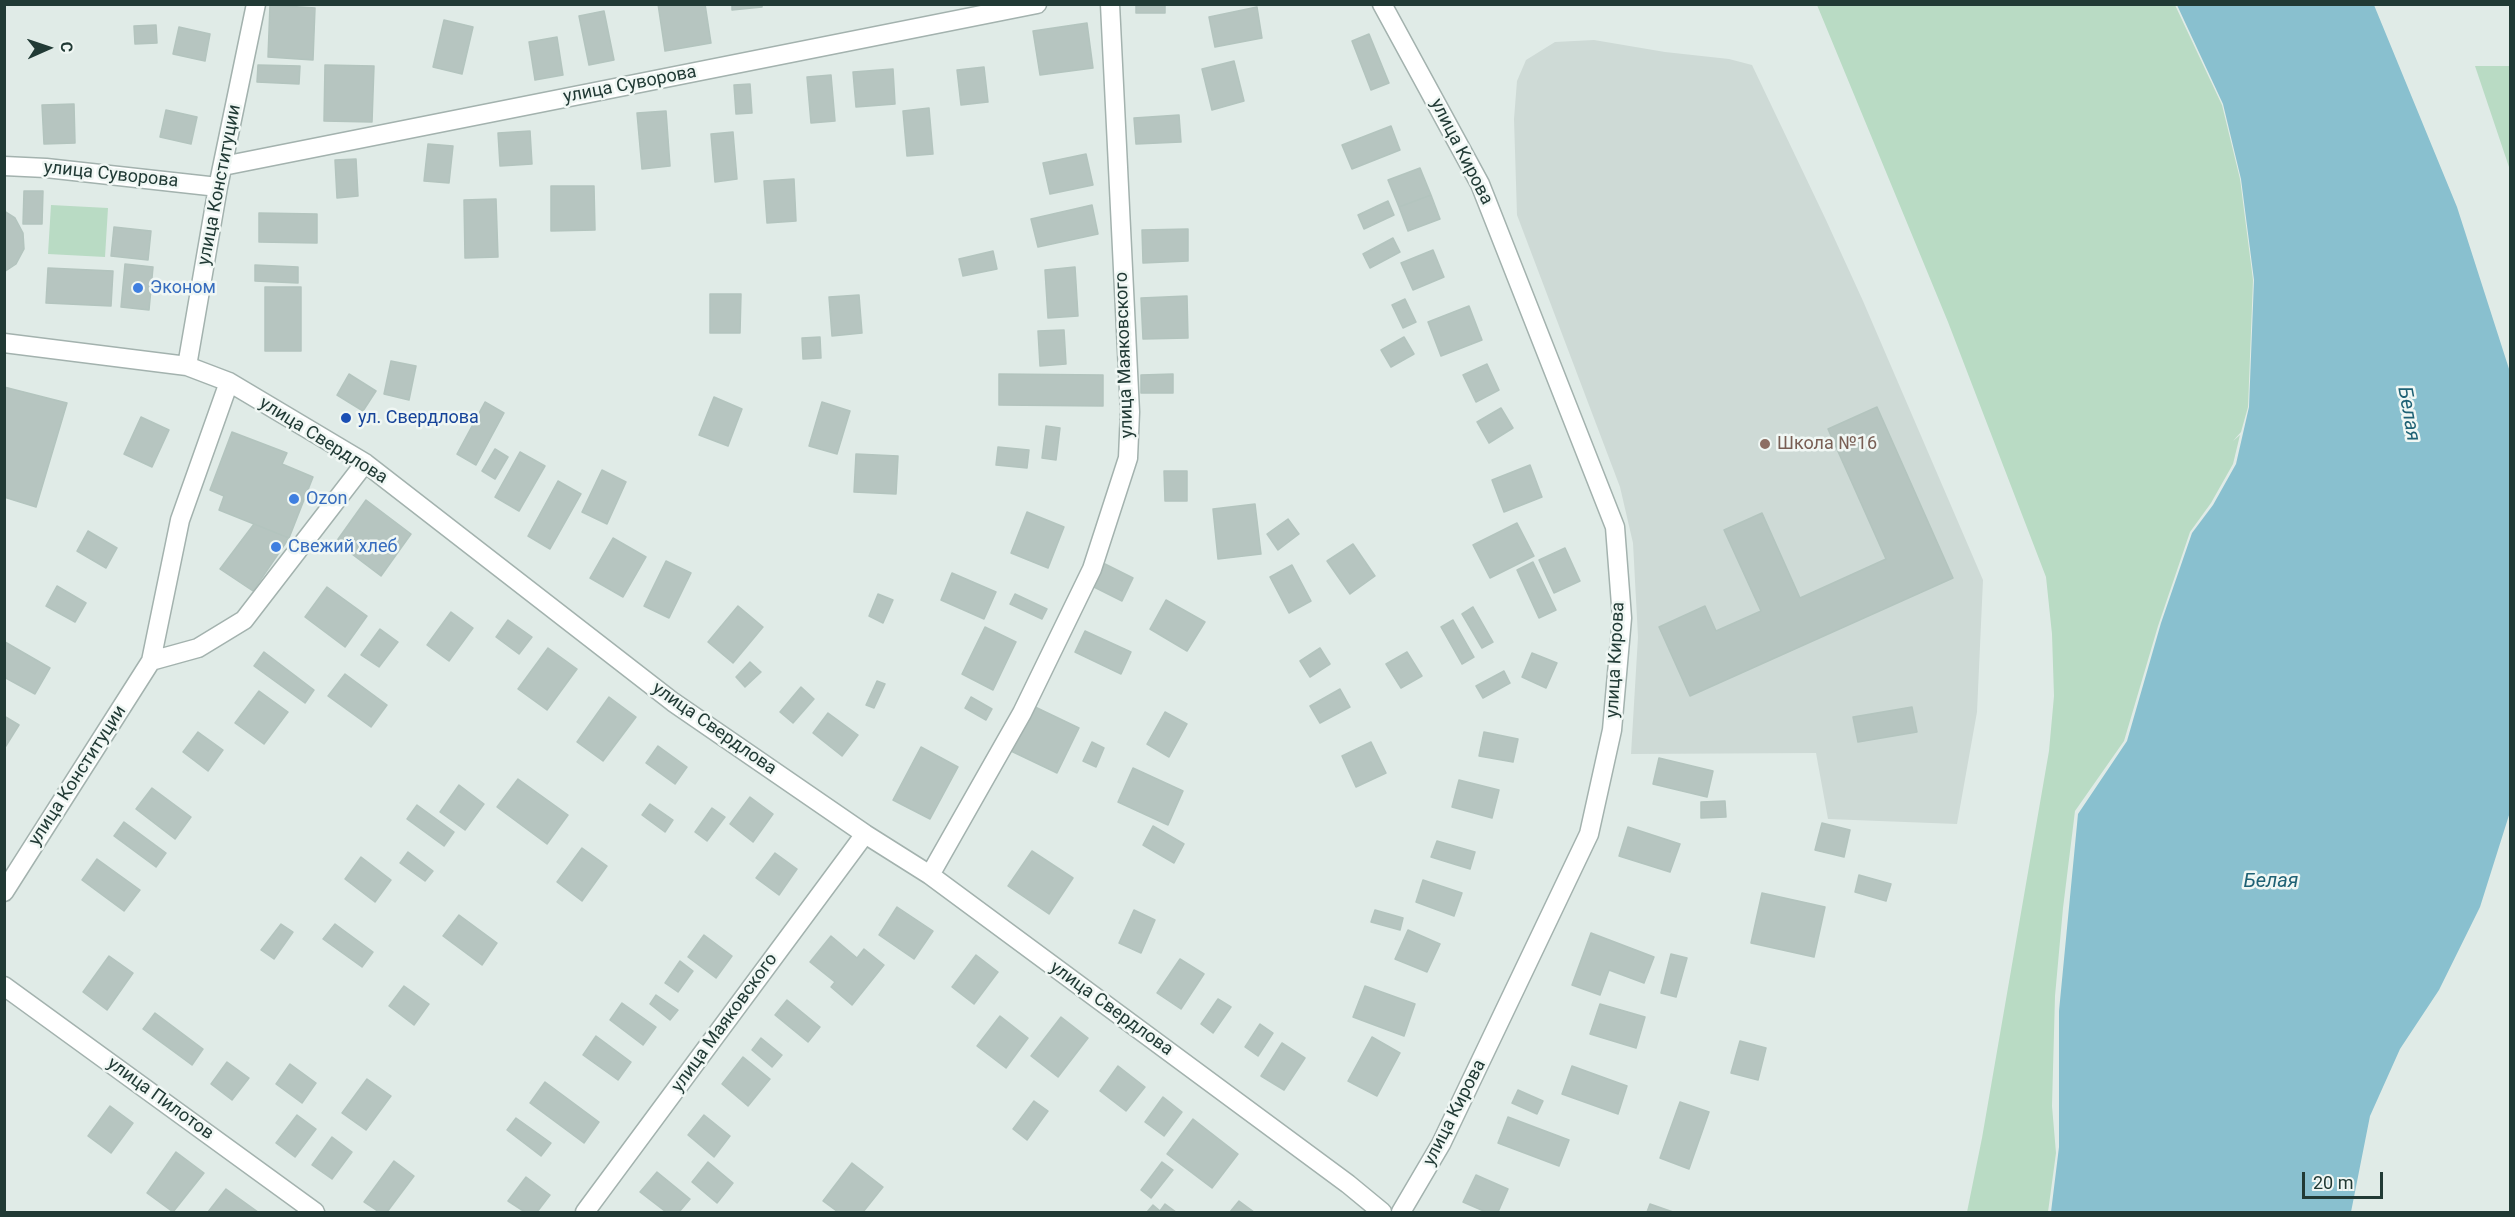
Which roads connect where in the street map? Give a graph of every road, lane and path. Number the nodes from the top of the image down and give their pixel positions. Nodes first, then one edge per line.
1 (256, 4) edge
2 (1037, 4) edge
3 (1110, 4) edge
4 (1382, 4) edge
5 (4, 166) edge
6 (223, 166) junction
7 (218, 187) junction
8 (4, 343) edge
9 (187, 366) junction
10 (229, 382) junction
11 (365, 463) junction
12 (151, 661) junction
13 (865, 834) junction
14 (930, 875) junction
15 (4, 891) edge
16 (4, 986) edge
17 (315, 1212) edge
18 (585, 1212) edge
19 (1382, 1212) edge
20 (1401, 1212) edge

1 - 6 street, улица Конституции
2 - 6 street, улица Суворова
3 - 14 street, улица Маяковского
4 - 20 street, улица Кирова
5 - 7 street, улица Суворова
6 - 7 street, улица Конституции
7 - 9 street, улица Конституции
8 - 9 street, улица Свердлова
9 - 10 street, улица Свердлова
10 - 11 street, улица Свердлова
10 - 12 street, улица Конституции
11 - 12 street
11 - 13 street, улица Свердлова
12 - 15 street, улица Конституции
13 - 14 street, улица Свердлова
13 - 18 street, улица Маяковского
14 - 19 street, улица Свердлова
16 - 17 street, улица Пилотов

